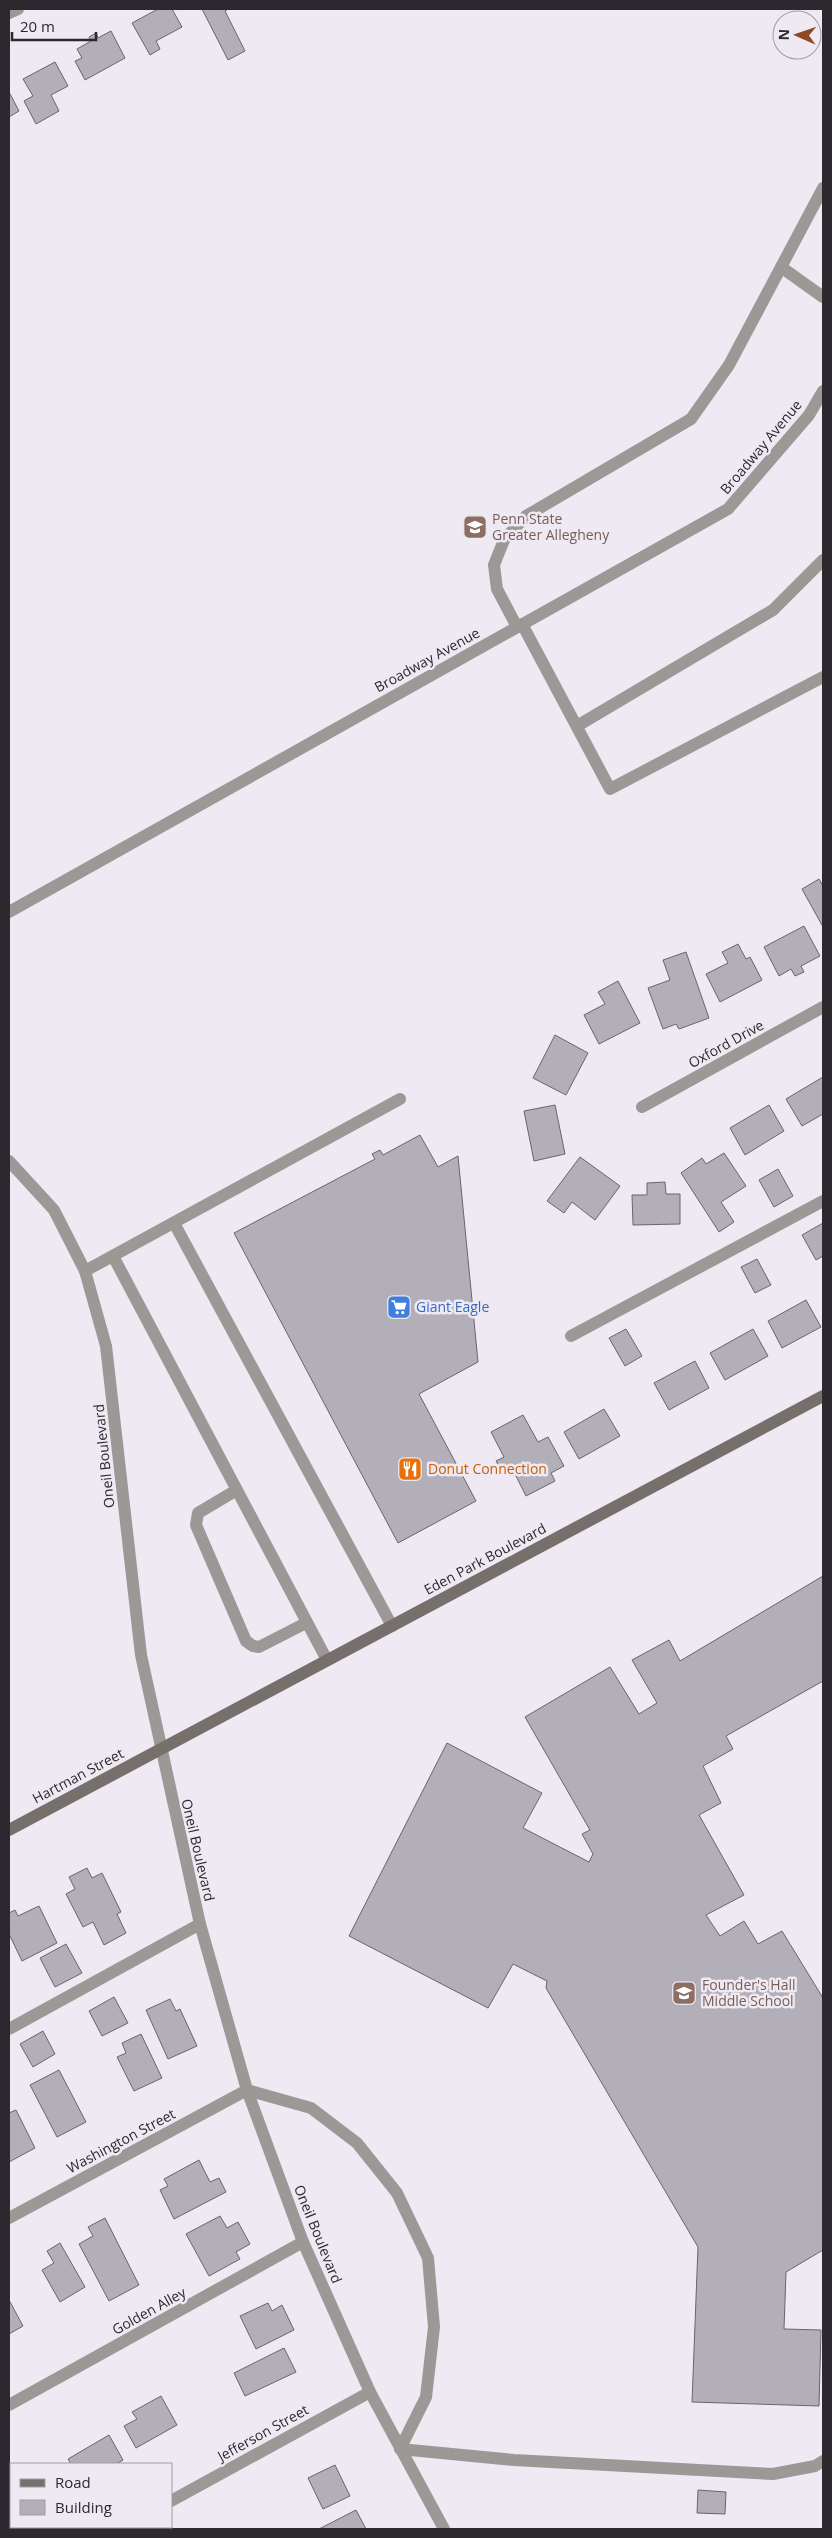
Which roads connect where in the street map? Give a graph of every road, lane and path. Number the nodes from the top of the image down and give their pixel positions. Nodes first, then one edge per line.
1 (18, 9) edge
2 (9, 13) edge
3 (823, 188) edge
4 (781, 267) junction
5 (823, 297) edge
6 (823, 392) edge
7 (823, 560) edge
8 (520, 626) junction
9 (823, 677) edge
10 (576, 726) junction
11 (9, 912) edge
12 (823, 1007) edge
13 (400, 1100) dead end
14 (642, 1106) dead end
15 (9, 1161) edge
16 (823, 1201) edge
17 (174, 1223) junction
18 (113, 1256) junction
19 (85, 1271) junction
20 (571, 1336) dead end
21 (823, 1396) edge
22 (235, 1491) junction
23 (306, 1623) junction
24 (392, 1626) junction
25 (326, 1660) junction
26 (162, 1748) junction
27 (9, 1830) edge
28 (200, 1924) junction
29 (9, 2029) edge
30 (247, 2090) junction
31 (9, 2218) edge
32 (303, 2242) junction
33 (370, 2392) junction
34 (9, 2405) edge
35 (400, 2449) junction
36 (823, 2460) edge
37 (172, 2500) edge
38 (444, 2529) edge

1 - 2 street
3 - 4 street
4 - 5 street
4 - 8 street
6 - 8 street, Broadway Avenue
7 - 10 street
8 - 10 street
8 - 11 street, Broadway Avenue
9 - 10 street
12 - 14 street, Oxford Drive
13 - 17 street
15 - 19 street, Oneil Boulevard
16 - 20 street
17 - 18 street
17 - 24 street
18 - 19 street
18 - 22 street
19 - 26 street, Oneil Boulevard
21 - 24 main road, Eden Park Boulevard
22 - 23 street
22 - 23 street
23 - 25 street
24 - 25 main road, Eden Park Boulevard
25 - 26 main road, Eden Park Boulevard
26 - 27 main road, Hartman Street
26 - 28 street, Oneil Boulevard
28 - 29 street
28 - 30 street, Oneil Boulevard
30 - 31 street, Washington Street
30 - 32 street, Oneil Boulevard
30 - 35 street
32 - 33 street, Oneil Boulevard
32 - 34 street, Golden Alley
33 - 35 street, Oneil Boulevard
33 - 37 street, Jefferson Street
35 - 36 street
35 - 38 street, Oneil Boulevard

